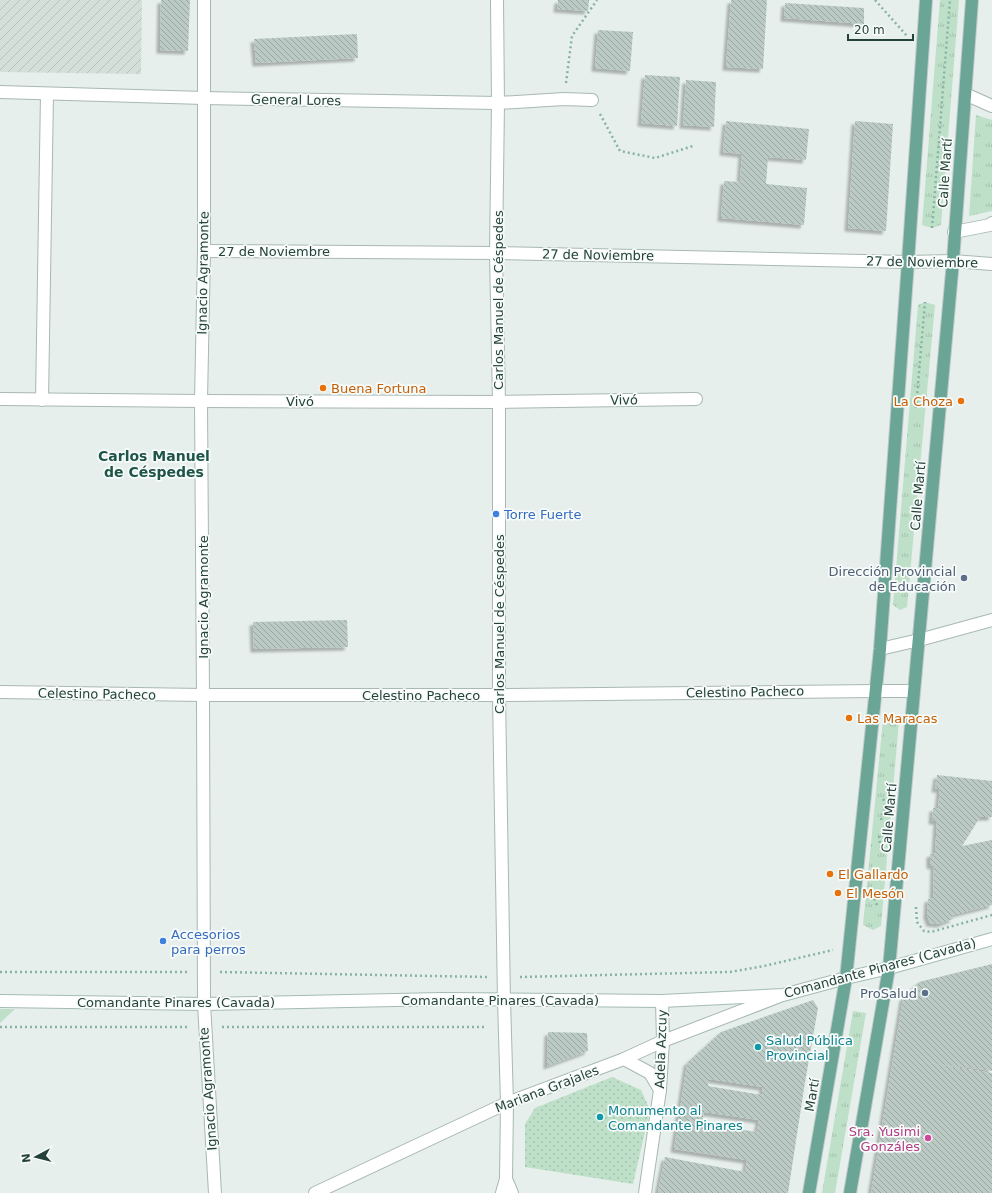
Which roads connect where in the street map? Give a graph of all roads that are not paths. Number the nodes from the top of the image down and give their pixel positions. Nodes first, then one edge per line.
1 (204, 0) edge
2 (497, 0) edge
3 (926, 0) edge
4 (972, 0) edge
5 (0, 92) edge
6 (47, 94) junction
7 (965, 94) junction
8 (204, 98) junction
9 (592, 100) road end
10 (498, 103) junction
11 (992, 106) edge
12 (992, 223) edge
13 (954, 232) junction
14 (204, 251) junction
15 (496, 253) junction
16 (908, 262) junction
17 (953, 262) junction
18 (992, 264) edge
19 (0, 399) edge
20 (696, 399) dead end
21 (42, 400) junction
22 (201, 401) junction
23 (499, 402) junction
24 (992, 620) edge
25 (919, 640) junction
26 (880, 649) junction
27 (875, 691) junction
28 (914, 691) junction
29 (0, 692) edge
30 (203, 695) junction
31 (500, 695) junction
32 (992, 939) edge
33 (889, 968) junction
34 (846, 978) junction
35 (783, 995) junction
36 (504, 1000) junction
37 (0, 1001) edge
38 (662, 1001) junction
39 (204, 1004) junction
40 (663, 1041) junction
41 (624, 1059) junction
42 (660, 1090) junction
43 (507, 1103) junction
44 (506, 1178) junction
45 (215, 1193) edge
46 (315, 1193) edge
47 (502, 1193) edge
48 (512, 1193) edge
49 (645, 1193) edge
50 (809, 1193) edge
51 (850, 1193) edge

1 - 8 street, Ignacio Agramonte
2 - 10 street, Carlos Manuel de Céspedes
3 - 16 main road, Calle Martí
4 - 7 main road, Calle Martí
5 - 6 street, General Lores
6 - 8 street, General Lores
6 - 21 street
7 - 11 street
7 - 13 main road, Calle Martí
8 - 10 street, General Lores
8 - 14 street, Ignacio Agramonte
9 - 10 street, General Lores
10 - 15 street, Carlos Manuel de Céspedes
12 - 13 street
13 - 17 main road, Calle Martí
14 - 15 street, 27 de Noviembre
14 - 22 street, Ignacio Agramonte
15 - 16 street, 27 de Noviembre
15 - 23 street, Carlos Manuel de Céspedes
16 - 17 street, 27 de Noviembre
16 - 26 main road, Calle Martí
17 - 18 street, 27 de Noviembre
17 - 25 main road, Calle Martí
19 - 21 street, Vivó
20 - 23 street, Vivó
21 - 22 street, Vivó
22 - 23 street, Vivó
22 - 30 street, Ignacio Agramonte
23 - 31 street, Carlos Manuel de Céspedes
24 - 25 street
25 - 26 street
25 - 28 main road, Calle Martí
26 - 27 main road, Calle Martí
27 - 28 street, Celestino Pacheco
27 - 31 street, Celestino Pacheco
27 - 34 main road, Calle Martí
28 - 33 main road, Calle Martí
29 - 30 street, Celestino Pacheco
30 - 31 street, Celestino Pacheco
30 - 39 street, Ignacio Agramonte
31 - 36 street, Carlos Manuel de Céspedes
32 - 33 street, Comandante Pinares (Cavada)
33 - 34 street, Comandante Pinares (Cavada)
33 - 51 main road, Calle Martí
34 - 35 street, Comandante Pinares (Cavada)
34 - 50 main road, Martí
35 - 38 street, Comandante Pinares (Cavada)
35 - 40 street, Mariana Grajales
36 - 38 street, Comandante Pinares (Cavada)
36 - 39 street, Comandante Pinares (Cavada)
36 - 43 street, Carlos Manuel de Céspedes
37 - 39 street, Comandante Pinares (Cavada)
38 - 40 street, Adela Azcuy
39 - 45 street, Ignacio Agramonte
40 - 41 street, Mariana Grajales
40 - 42 street, Adela Azcuy
41 - 42 street
41 - 43 street, Mariana Grajales
42 - 49 street, Adela Azcuy
43 - 44 street, Carlos Manuel de Céspedes
43 - 46 street, Mariana Grajales
44 - 47 street
44 - 48 street

